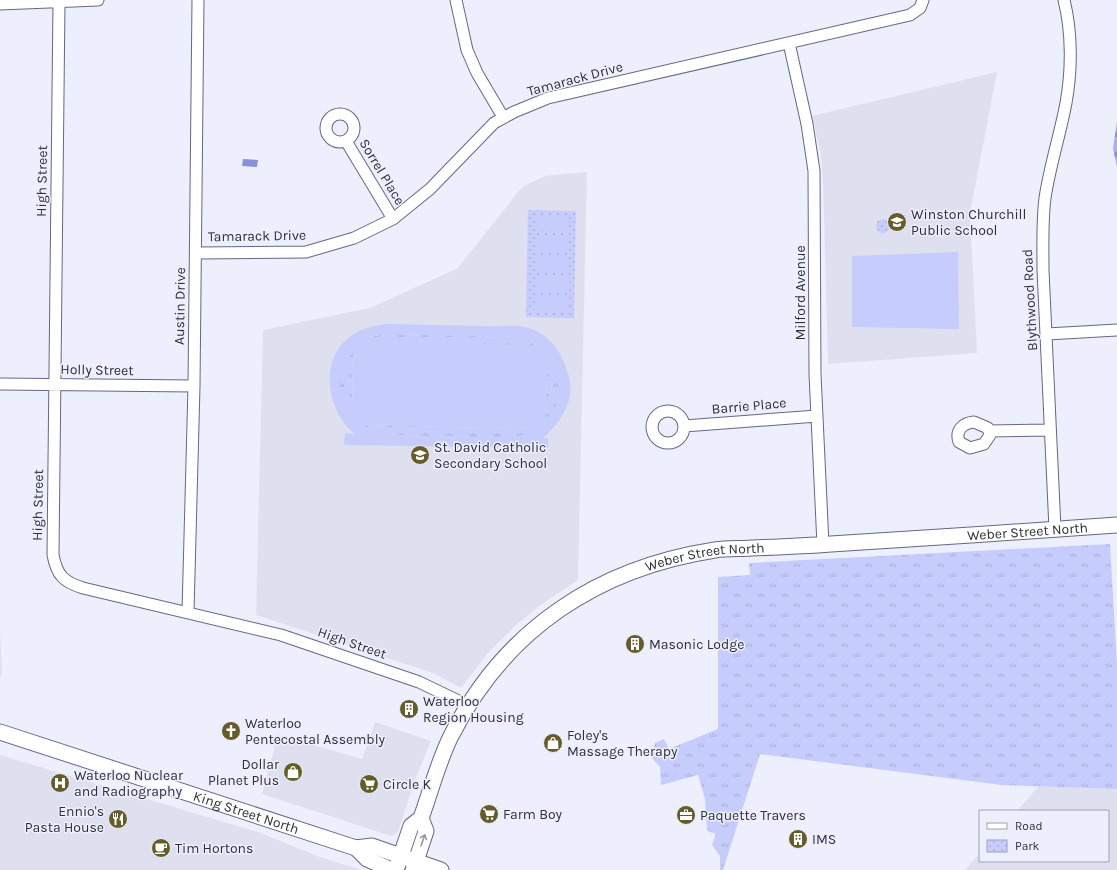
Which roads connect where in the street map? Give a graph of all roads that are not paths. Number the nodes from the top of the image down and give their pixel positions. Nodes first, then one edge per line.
1 (98, 0) edge
2 (198, 0) edge
3 (456, 0) edge
4 (923, 0) edge
5 (1064, 0) edge
6 (59, 2) junction
7 (0, 4) edge
8 (789, 43) junction
9 (503, 117) junction
10 (346, 141) dead end
11 (393, 219) junction
12 (196, 253) junction
13 (1117, 330) edge
14 (1047, 334) junction
15 (0, 384) edge
16 (54, 384) junction
17 (194, 386) junction
18 (817, 416) junction
19 (684, 426) dead end
20 (1050, 430) junction
21 (990, 431) dead end
22 (1117, 525) edge
23 (1055, 529) junction
24 (823, 545) junction
25 (188, 612) junction
26 (469, 706) junction
27 (0, 732) edge
28 (421, 818) junction
29 (356, 848) junction
30 (399, 863) edge
31 (414, 866) edge
32 (392, 870) edge
33 (441, 870) edge

1 - 6 street
2 - 12 street, Austin Drive
3 - 9 street
4 - 8 street, Tamarack Drive
5 - 14 street, Blythwood Road
6 - 7 street
6 - 16 street, High Street
8 - 9 street, Tamarack Drive
8 - 18 street, Milford Avenue
9 - 11 street, Tamarack Drive
10 - 11 street, Sorrel Place
11 - 12 street, Tamarack Drive
12 - 17 street, Austin Drive
13 - 14 street
14 - 20 street, Blythwood Road
15 - 16 street, Holly Street
16 - 17 street, Holly Street
16 - 25 street, High Street
17 - 25 street, Austin Drive
18 - 19 street, Barrie Place
18 - 24 street, Milford Avenue
20 - 21 street
20 - 23 street, Blythwood Road
22 - 23 main road, Weber Street North
23 - 24 main road, Weber Street North
24 - 26 main road, Weber Street North
25 - 26 street, High Street
26 - 28 main road, Weber Street North
27 - 29 main road, King Street North
28 - 30 main road, Weber Street North
31 -> 28 main road, Weber Street North
29 - 30 main road, King Street North
29 - 32 main road, King Street North
30 - 31 main road, King Street North
31 - 33 main road, King Street North

